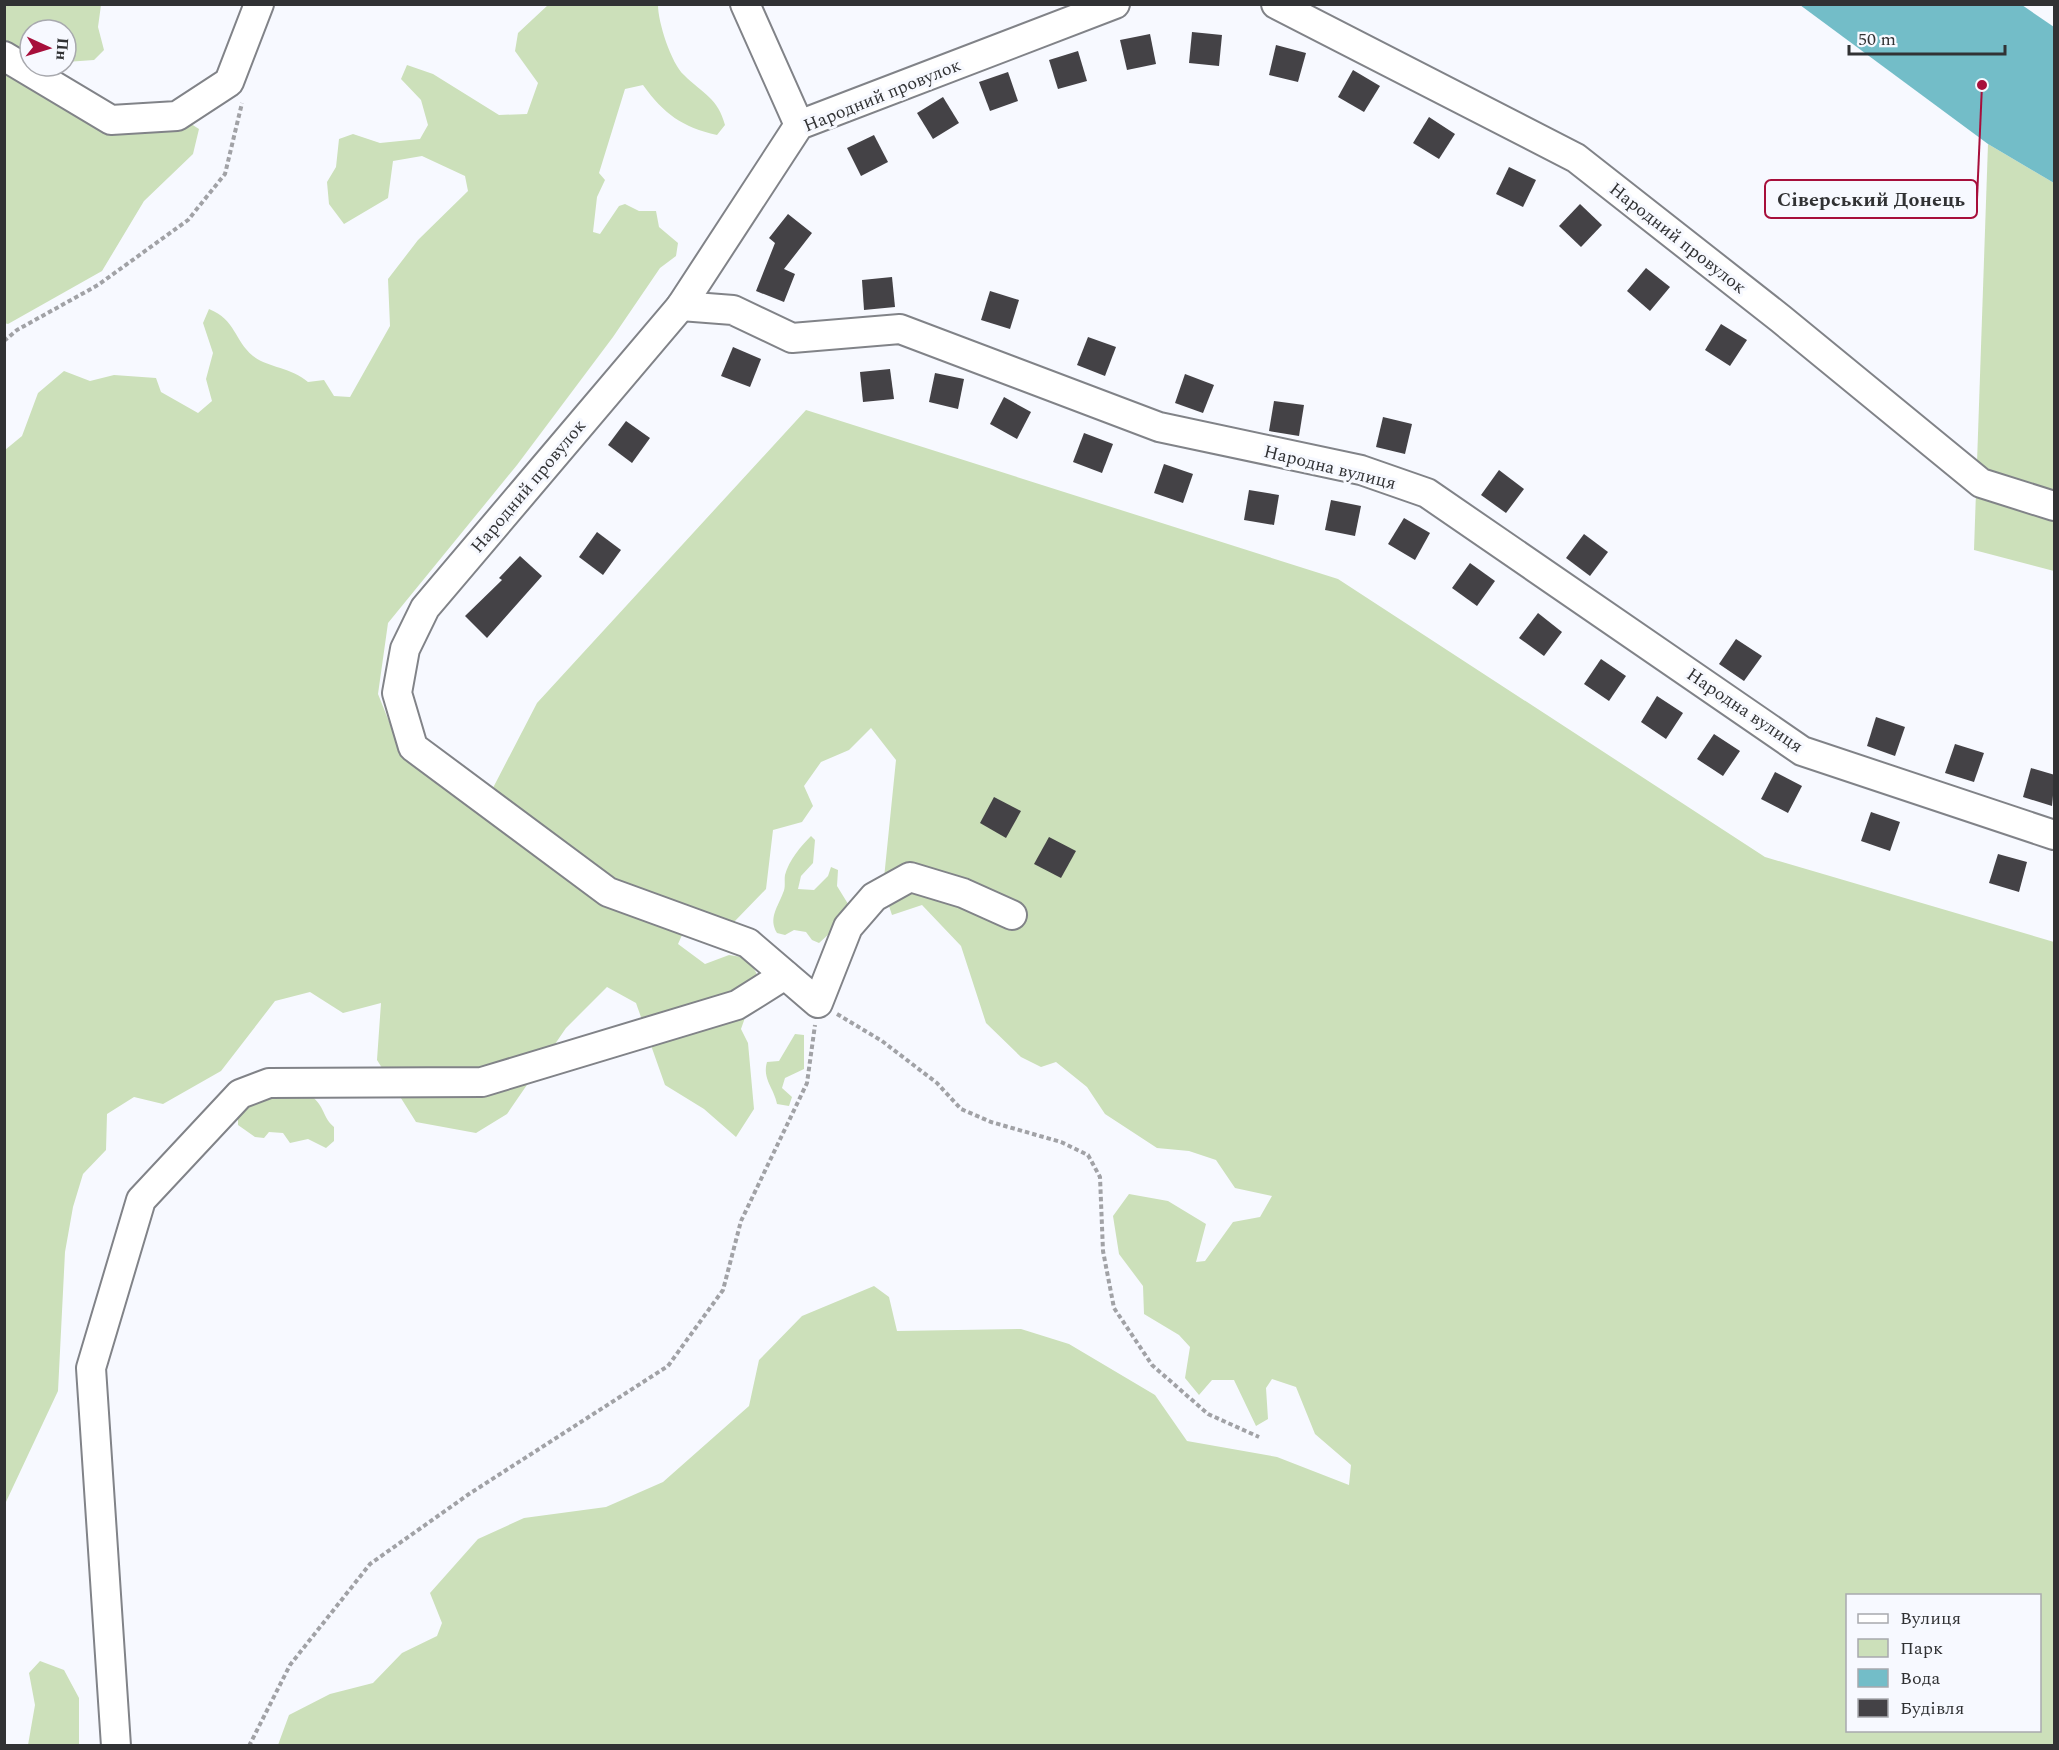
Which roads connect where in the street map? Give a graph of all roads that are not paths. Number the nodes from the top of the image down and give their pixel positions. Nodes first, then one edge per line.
1 (259, 4) edge
2 (746, 4) edge
3 (1115, 4) edge
4 (1276, 4) edge
5 (4, 56) edge
6 (799, 125) junction
7 (681, 306) junction
8 (2055, 506) edge
9 (2055, 835) edge
10 (1012, 915) dead end
11 (785, 975) junction
12 (116, 1746) edge

1 - 5 street
2 - 6 street
3 - 6 street, Народний провулок
4 - 8 street, Народний провулок
6 - 7 street, Народний провулок
7 - 9 street, Народна вулиця
7 - 11 street, Народний провулок
10 - 11 street, Народний провулок
11 - 12 street

